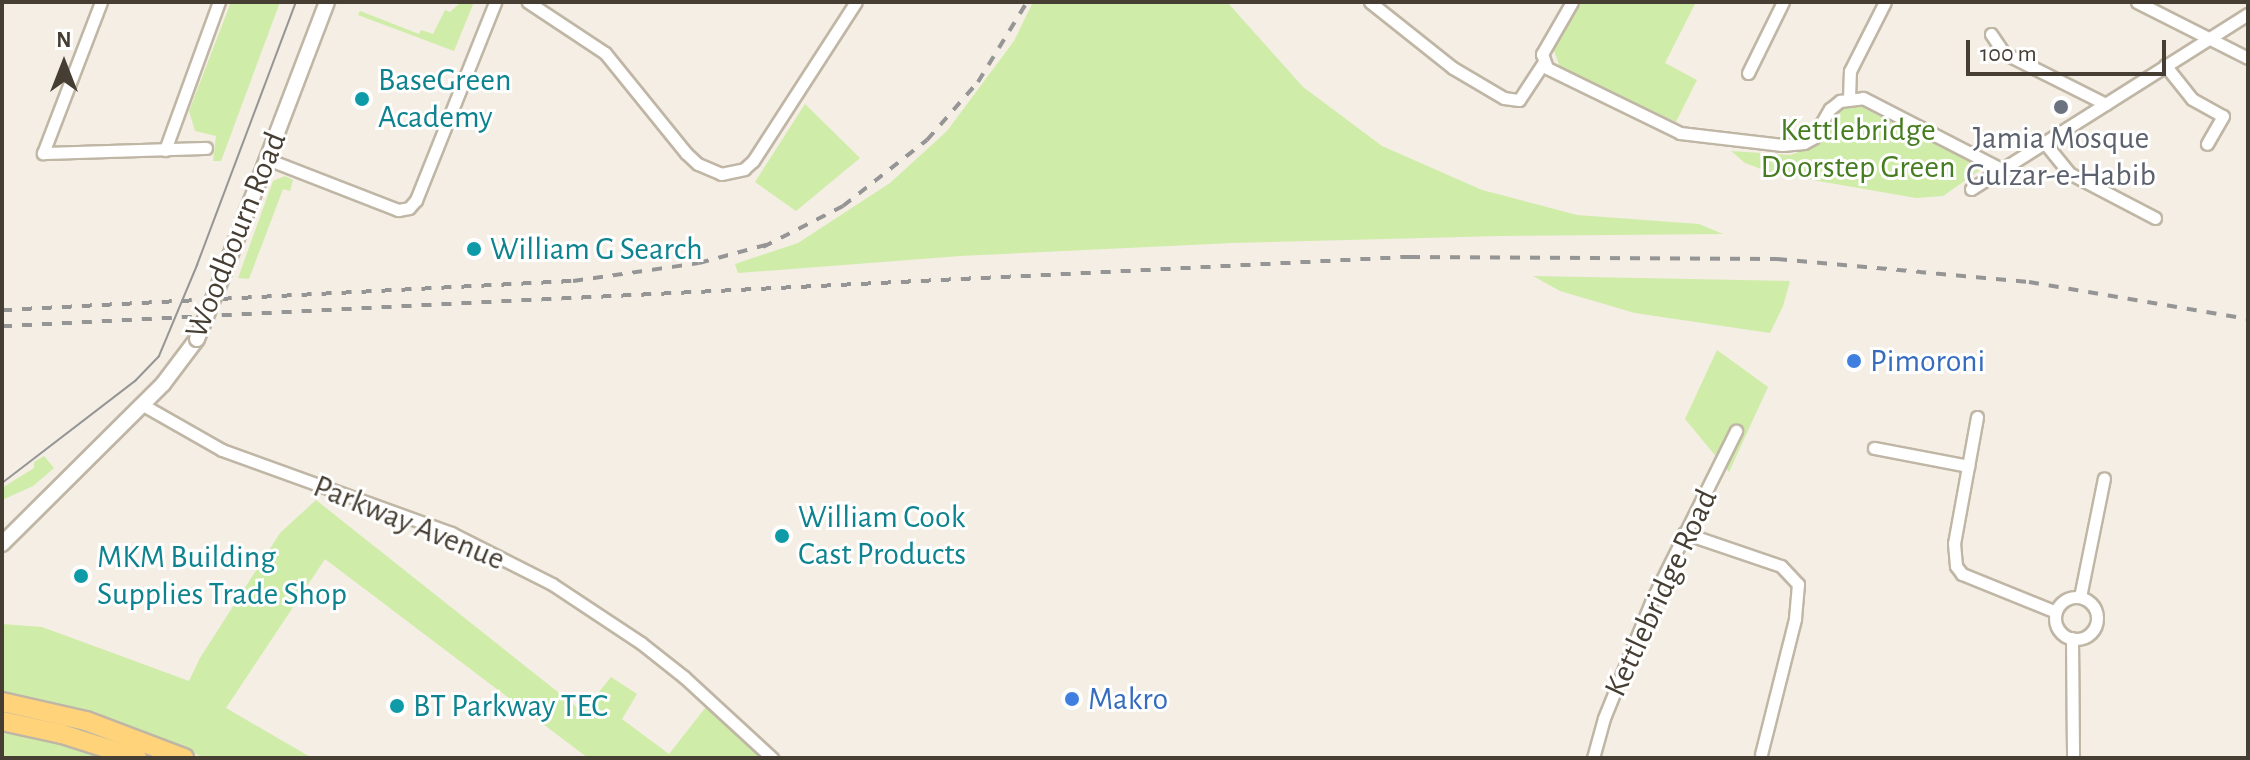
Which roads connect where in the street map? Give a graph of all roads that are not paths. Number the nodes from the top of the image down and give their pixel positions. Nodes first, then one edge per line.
1 (101, 2) edge
2 (219, 2) edge
3 (327, 2) edge
4 (495, 2) edge
5 (528, 2) edge
6 (856, 2) edge
7 (1370, 2) edge
8 (1572, 2) edge
9 (1783, 2) edge
10 (1885, 2) edge
11 (2137, 2) edge
12 (2248, 14) edge
13 (1991, 34) dead end
14 (2210, 40) junction
15 (2248, 58) edge
16 (1544, 62) junction
17 (2165, 65) junction
18 (1748, 73) dead end
19 (1849, 98) junction
20 (2106, 104) junction
21 (2044, 142) junction
22 (2207, 144) dead end
23 (206, 148) dead end
24 (165, 150) junction
25 (267, 159) junction
26 (2001, 169) junction
27 (1971, 189) dead end
28 (2155, 218) dead end
29 (143, 405) junction
30 (1977, 417) dead end
31 (1736, 431) dead end
32 (1874, 448) dead end
33 (1968, 466) junction
34 (2104, 478) dead end
35 (1684, 533) junction
36 (2, 544) edge
37 (2080, 597) junction
38 (2056, 612) junction
39 (2072, 638) junction
40 (2, 702) edge
41 (2, 721) edge
42 (1761, 754) dead end
43 (137, 758) edge
44 (184, 758) edge
45 (772, 758) edge
46 (1593, 758) edge
47 (2073, 758) edge

1 - 24 street
2 - 24 street
3 - 25 street, Woodbourn Road
4 - 25 street
5 - 6 street
7 - 16 street
8 - 16 street
9 - 18 street
10 - 19 street
11 - 14 street
12 - 14 street
13 - 20 street
14 - 15 street
14 - 17 street
16 - 19 street
17 - 20 street
17 - 22 street
19 - 26 street
20 - 21 street
21 - 26 street
21 - 28 street
23 - 24 street
25 - 29 street, Woodbourn Road, bridge
26 - 27 street
29 - 36 street, Woodbourn Road
29 - 45 street, Parkway Avenue
30 - 33 street
31 - 35 street, Kettlebridge Road
32 - 33 street
33 - 38 street
34 - 37 street
35 - 42 street
35 - 46 street, Kettlebridge Road
37 - 38 street
37 - 39 street
38 - 39 street
39 - 47 street
40 - 44 highway
41 - 43 highway

